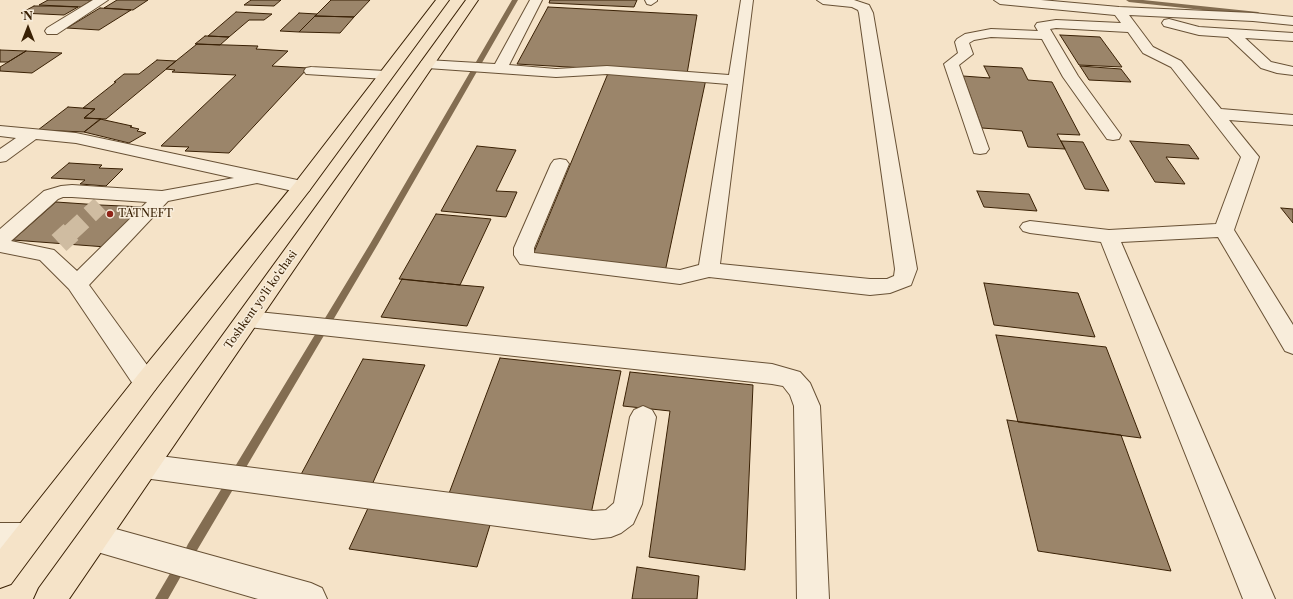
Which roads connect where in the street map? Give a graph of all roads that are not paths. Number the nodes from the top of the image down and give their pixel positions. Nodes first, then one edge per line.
1 (102, 0) edge
2 (443, 0) edge
3 (472, 0) edge
4 (536, 0) edge
5 (747, 0) edge
6 (823, 0) edge
7 (1000, 0) edge
8 (1184, 1) dead end
9 (1293, 11) edge
10 (1125, 19) junction
11 (1293, 21) edge
12 (52, 31) dead end
13 (1232, 33) junction
14 (1046, 35) junction
15 (1293, 36) edge
16 (427, 64) junction
17 (494, 69) junction
18 (311, 70) dead end
19 (1293, 71) edge
20 (386, 75) junction
21 (736, 80) junction
22 (1216, 114) junction
23 (1293, 120) edge
24 (0, 131) edge
25 (32, 134) junction
26 (1113, 136) dead end
27 (980, 149) dead end
28 (0, 157) edge
29 (560, 164) dead end
30 (259, 178) junction
31 (302, 187) junction
32 (162, 197) junction
33 (1030, 226) dead end
34 (1224, 230) junction
35 (1109, 236) junction
36 (0, 240) edge
37 (0, 243) edge
38 (709, 270) junction
39 (78, 284) junction
40 (248, 319) junction
41 (1293, 345) edge
42 (146, 383) junction
43 (643, 417) dead end
44 (144, 466) junction
45 (13, 537) edge
46 (94, 537) junction
47 (0, 573) edge
48 (50, 599) edge
49 (311, 599) edge
50 (813, 599) edge
51 (1259, 599) edge

1 - 12 street
2 - 20 highway
3 - 16 highway, Toshkent yo‘li ko‘chasi
4 - 17 street
5 - 21 street
6 - 38 street
7 - 10 street
8 - 9 street
10 - 11 street
10 - 13 street
10 - 14 street
10 - 22 street
13 - 15 street
13 - 19 street
14 - 26 street
14 - 27 street
16 - 17 street
16 - 40 highway, Toshkent yo‘li ko‘chasi
17 - 21 street
18 - 20 street
20 - 31 highway
21 - 38 street
22 - 23 street
22 - 34 street
24 - 25 street
25 - 28 street
25 - 30 street
29 - 38 street
30 - 31 street
30 - 32 street
31 - 42 highway
32 - 36 street
32 - 39 street
33 - 35 street
34 - 35 street
34 - 41 street
35 - 51 street
37 - 39 street
39 - 42 street
40 - 44 highway, Toshkent yo‘li ko‘chasi
40 - 50 street
42 - 45 highway
43 - 44 street
44 - 46 highway, Toshkent yo‘li ko‘chasi
45 - 47 highway
46 - 48 highway, Toshkent yo‘li ko‘chasi
46 - 49 street

